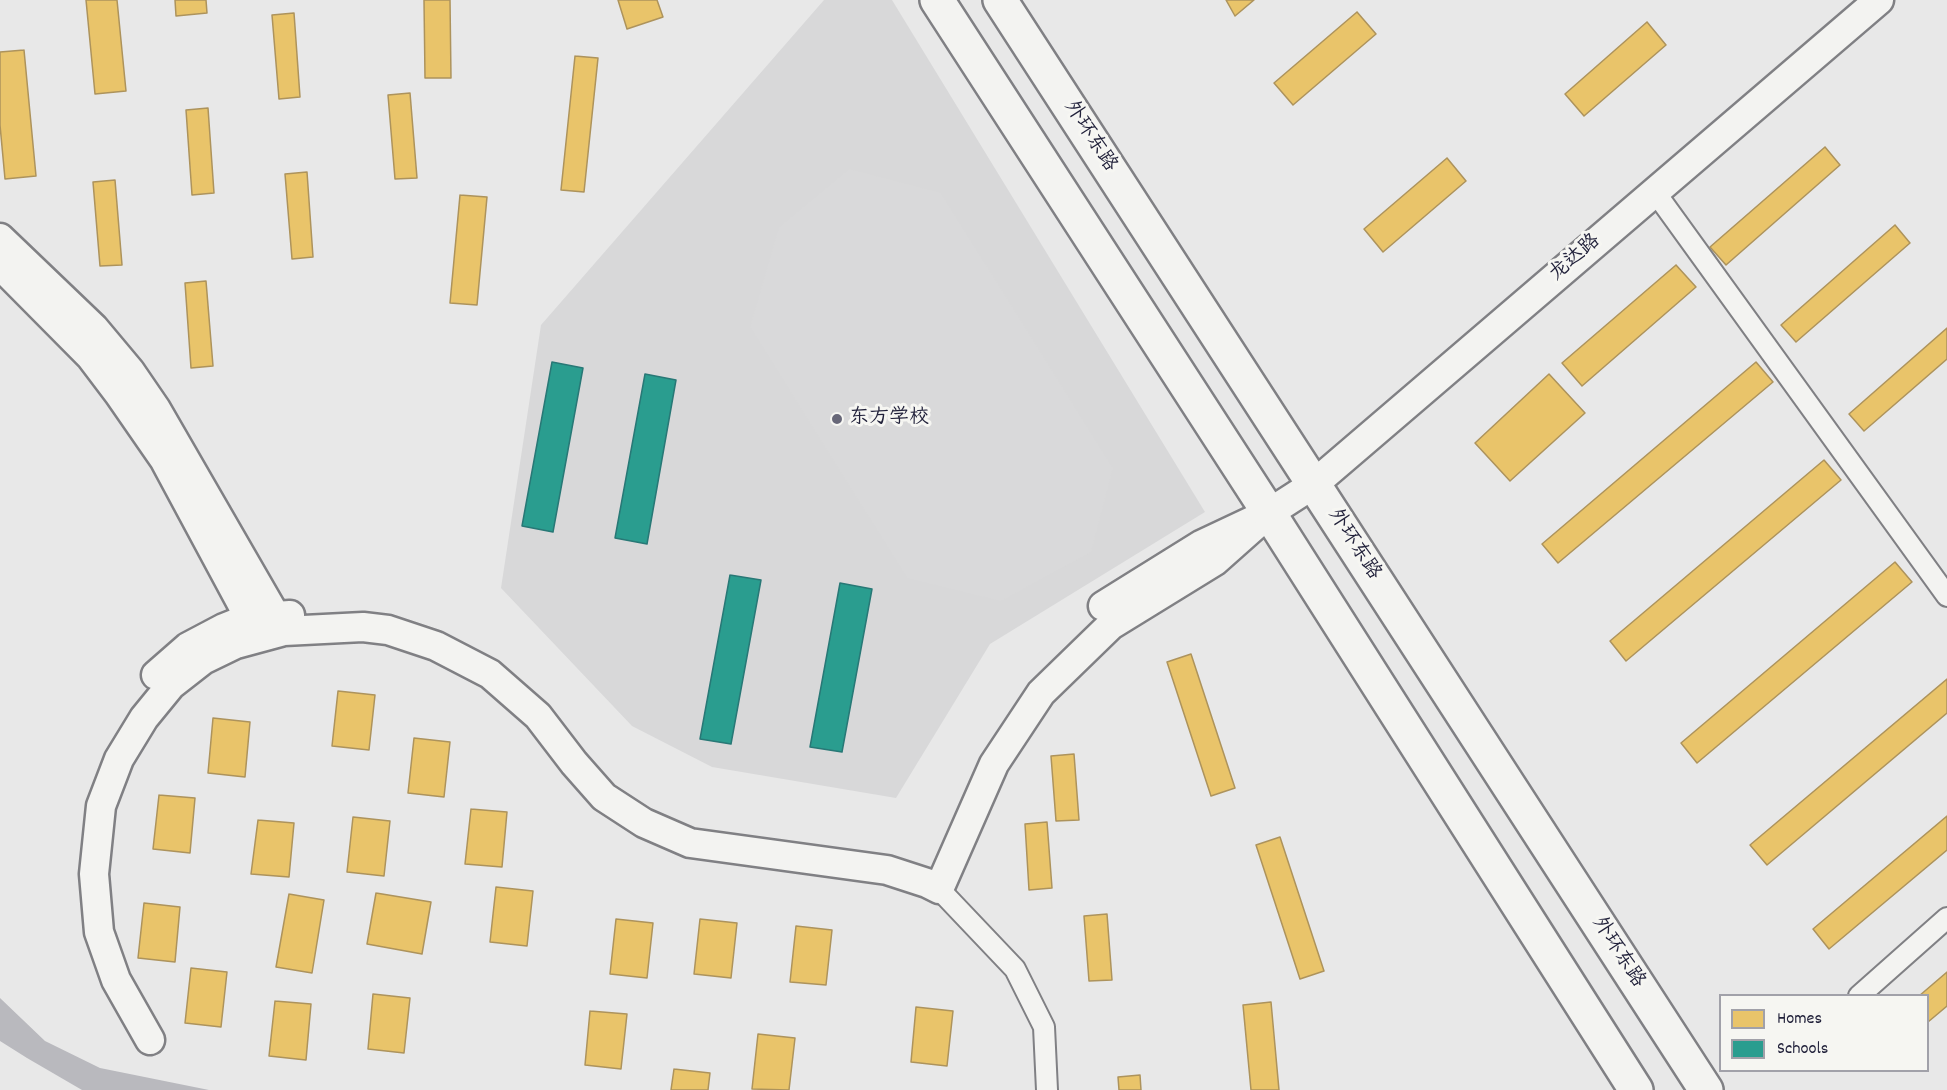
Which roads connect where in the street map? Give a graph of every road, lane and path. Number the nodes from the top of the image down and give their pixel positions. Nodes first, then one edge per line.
1 (937, 0) edge
2 (1000, 0) edge
3 (1879, 0) edge
4 (1655, 192) junction
5 (0, 238) edge
6 (0, 265) edge
7 (1314, 483) junction
8 (1269, 513) junction
9 (1947, 596) edge
10 (267, 625) junction
11 (936, 879) junction
12 (1947, 918) edge
13 (1860, 994) edge
14 (142, 1040) dead end
15 (1047, 1090) edge
16 (1636, 1090) edge
17 (1706, 1090) edge

1 - 8 highway
2 - 7 highway, 外环东路
3 - 4 street, 龙达路
4 - 7 street, 龙达路
4 - 9 street
5 - 10 street
6 - 10 street
7 - 8 street, 龙达路
7 - 17 highway, 外环东路
8 - 11 street, 龙达路
8 - 16 highway
10 - 11 street
10 - 14 street
11 - 15 street
12 - 13 street

